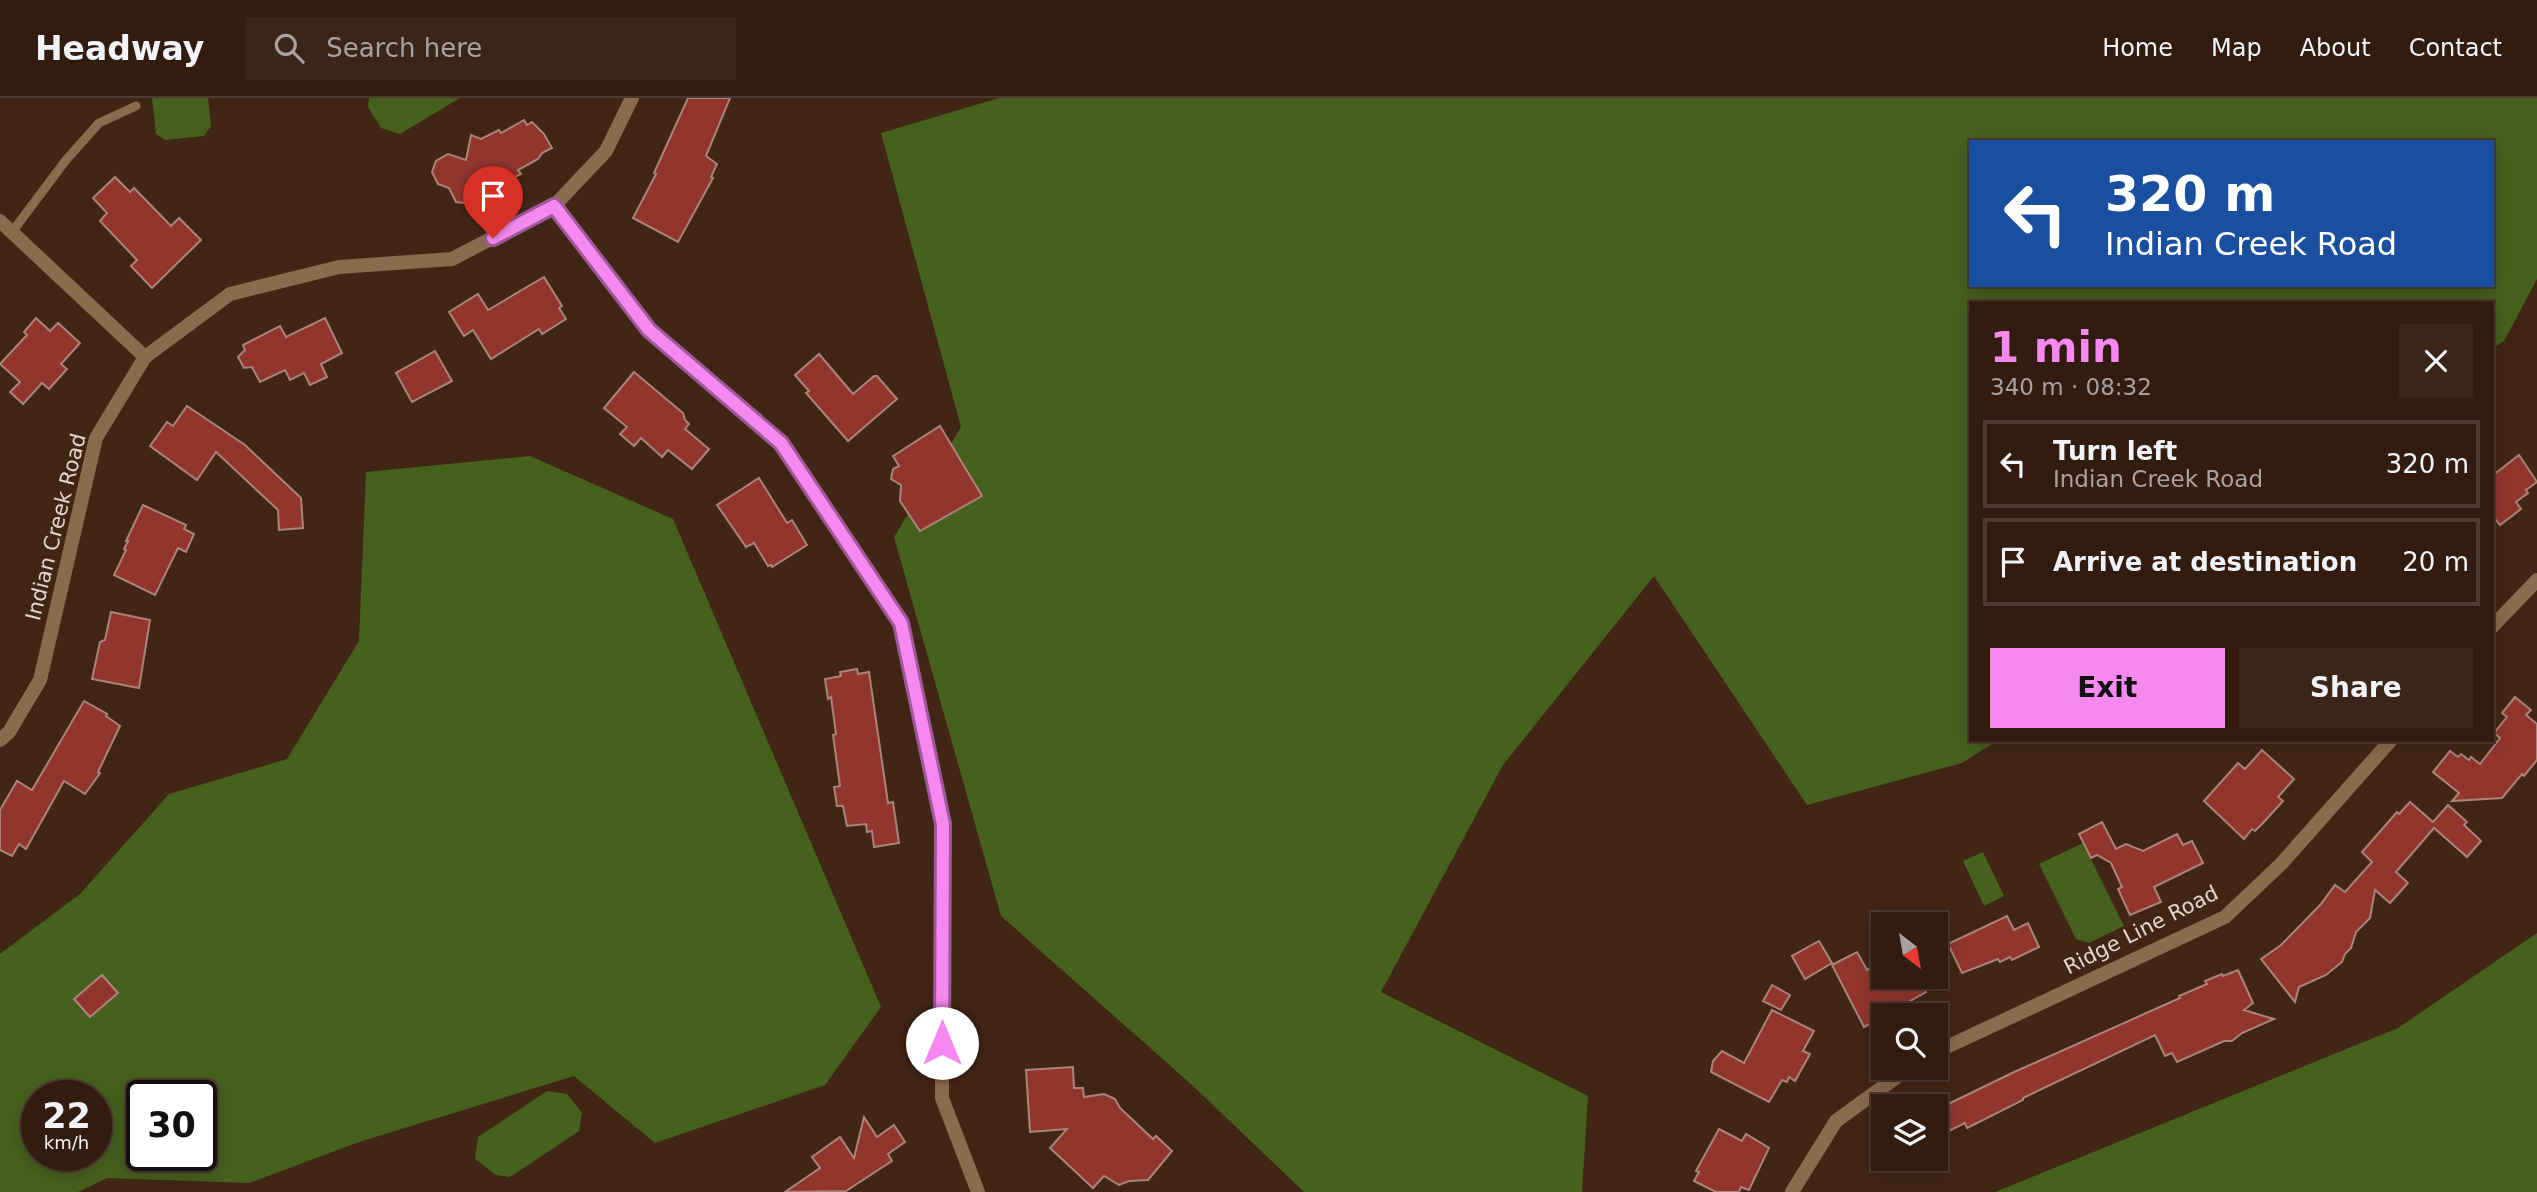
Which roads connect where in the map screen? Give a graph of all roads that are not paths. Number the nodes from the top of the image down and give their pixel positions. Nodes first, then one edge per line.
1 (632, 98) edge
2 (136, 106) dead end
3 (554, 206) junction
4 (0, 221) edge
5 (12, 232) junction
6 (145, 357) junction
7 (2537, 580) edge
8 (2494, 626) edge
9 (0, 740) edge
10 (2389, 742) edge
11 (1948, 1046) edge
12 (1892, 1080) edge
13 (978, 1192) edge
14 (1792, 1192) edge

1 - 3 street, Indian Creek Road
2 - 5 lane
3 - 6 street, Indian Creek Road
3 - 13 street
4 - 5 street
5 - 6 street
6 - 9 street, Indian Creek Road
7 - 8 street
10 - 11 street, Ridge Line Road
12 - 14 street

